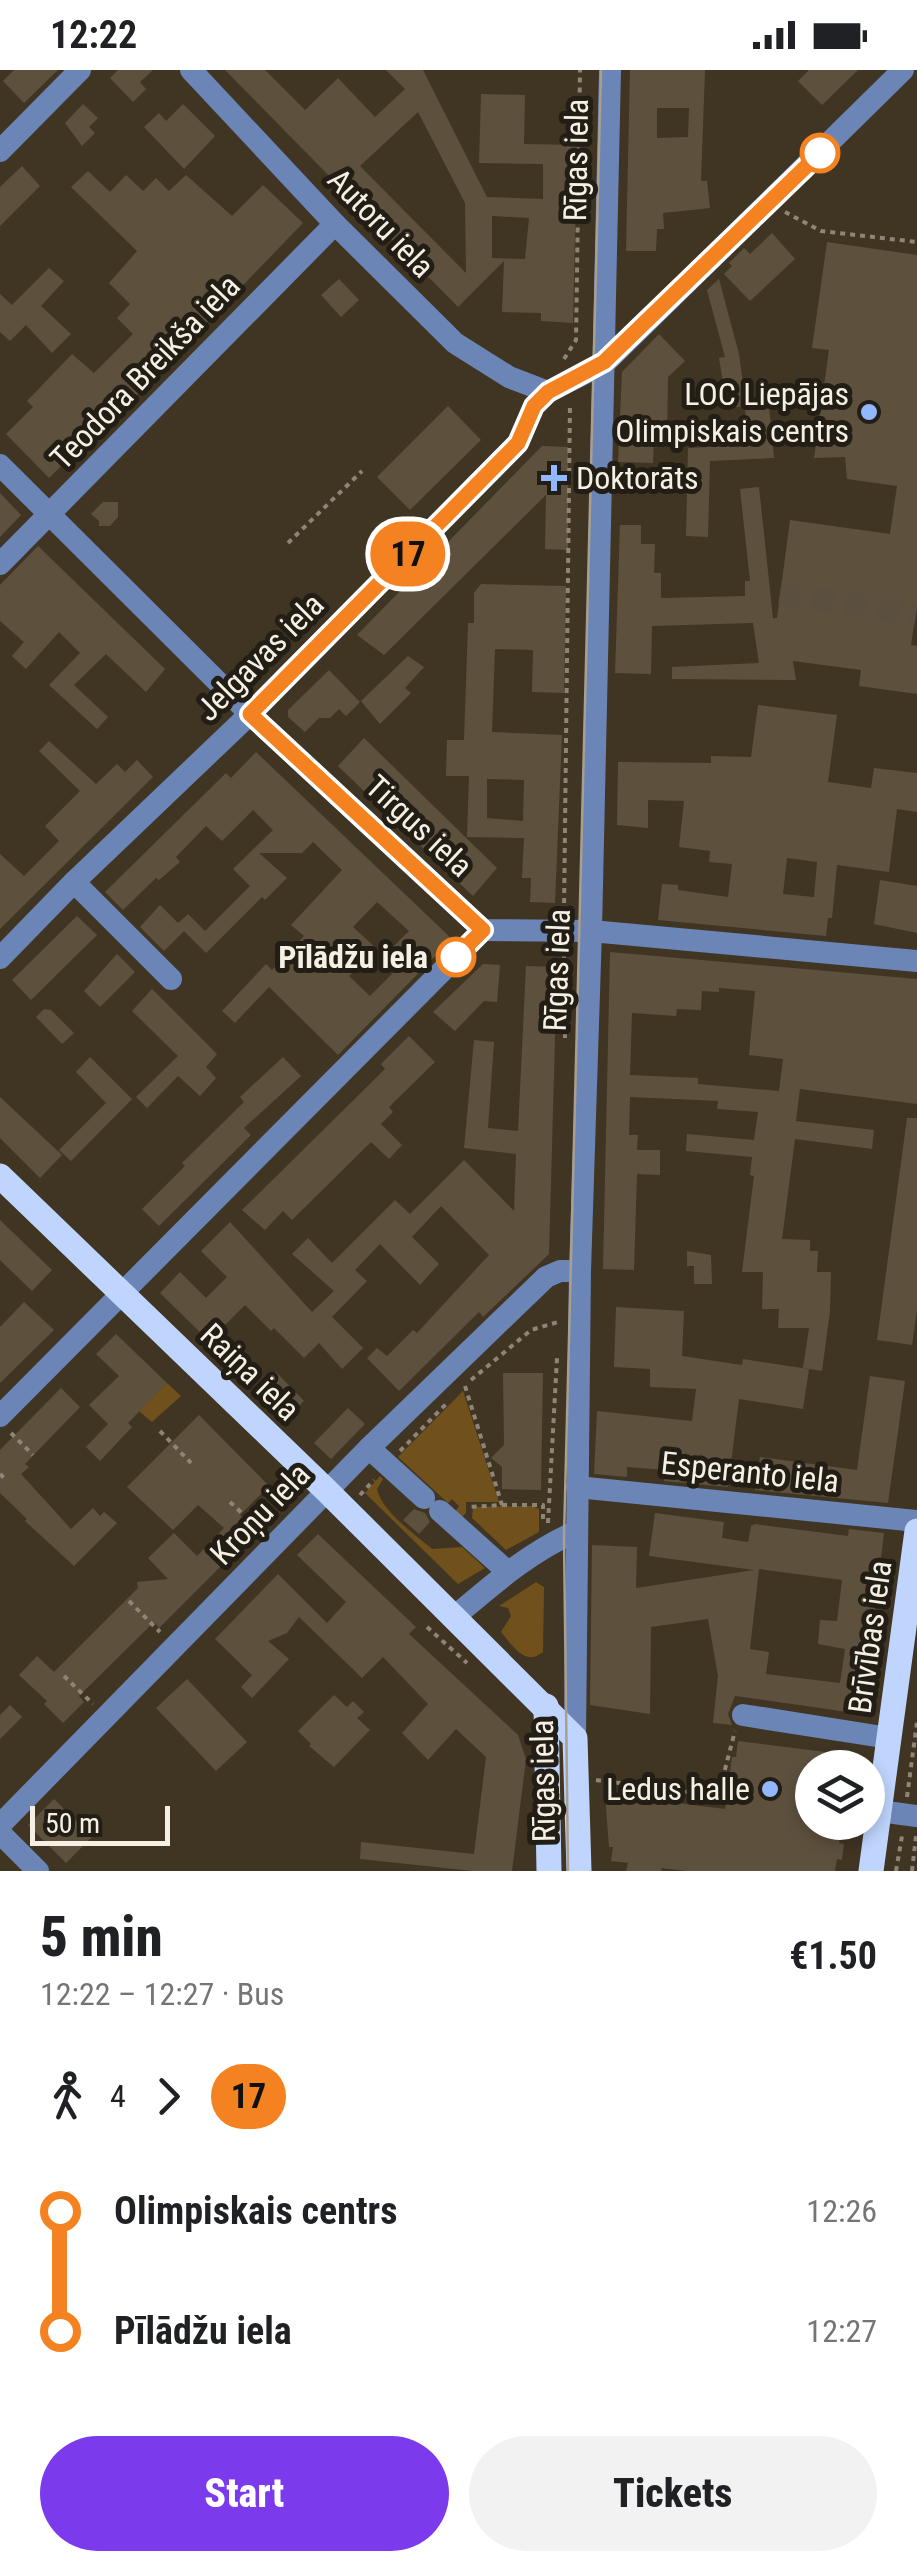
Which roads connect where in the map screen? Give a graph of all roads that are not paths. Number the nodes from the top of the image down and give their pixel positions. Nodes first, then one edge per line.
1 (80, 70) edge
2 (191, 70) edge
3 (610, 70) edge
4 (903, 70) edge
5 (0, 151) edge
6 (335, 224) junction
7 (604, 362) junction
8 (548, 392) junction
9 (0, 465) edge
10 (49, 516) junction
11 (0, 564) edge
12 (250, 714) junction
13 (74, 882) junction
14 (483, 930) junction
15 (591, 932) junction
16 (0, 958) edge
17 (917, 961) edge
18 (171, 979) dead end
19 (0, 1176) edge
20 (580, 1271) junction
21 (122, 1294) junction
22 (6, 1424) edge
23 (369, 1448) junction
24 (578, 1487) junction
25 (328, 1491) junction
26 (917, 1521) edge
27 (917, 1530) edge
28 (577, 1531) junction
29 (508, 1571) junction
30 (452, 1618) junction
31 (546, 1706) junction
32 (743, 1716) road end
33 (575, 1738) junction
34 (889, 1738) junction
35 (885, 1767) edge
36 (885, 1812) edge
37 (917, 1816) edge
38 (0, 1825) edge
39 (0, 1833) edge
40 (875, 1840) edge
41 (38, 1871) edge
42 (548, 1871) edge
43 (578, 1871) edge
44 (871, 1871) edge

1 - 5 street
2 - 6 street, Autoru iela
3 - 7 street, Rīgas iela
4 - 7 street, Jelgavas iela
6 - 8 street, Autoru iela
6 - 10 street, Teodora Breikša iela
7 - 8 street, Jelgavas iela
7 - 15 street, Rīgas iela
8 - 12 street, Jelgavas iela
9 - 10 street, Tirgus iela
10 - 11 street, Teodora Breikša iela
10 - 12 street, Tirgus iela
12 - 13 street, Jelgavas iela
12 - 14 street, Tirgus iela
13 - 16 street, Jelgavas iela
13 - 18 street
14 - 15 street
14 - 21 street
15 - 17 street
15 - 20 street, Rīgas iela
19 - 21 main road, Raiņa iela
20 - 23 street, Kroņu iela
20 - 24 street, Rīgas iela
21 - 22 street
21 - 25 main road, Raiņa iela
23 - 25 street, Kroņu iela
23 - 29 street
24 - 26 street, Esperanto iela
24 - 28 street, Rīgas iela
25 - 30 main road, Raiņa iela
25 - 38 street, Kroņu iela
27 - 34 main road, Brīvības iela
28 - 29 street
28 - 33 street, Rīgas iela
29 - 30 street
30 - 31 main road, Raiņa iela
31 - 33 main road, Raiņa iela
31 - 42 main road, Rīgas iela
32 - 34 street
33 - 43 main road, Rīgas iela
34 - 35 main road, Brīvības iela
36 - 37 street
39 - 41 street
40 - 44 main road, Brīvības iela

